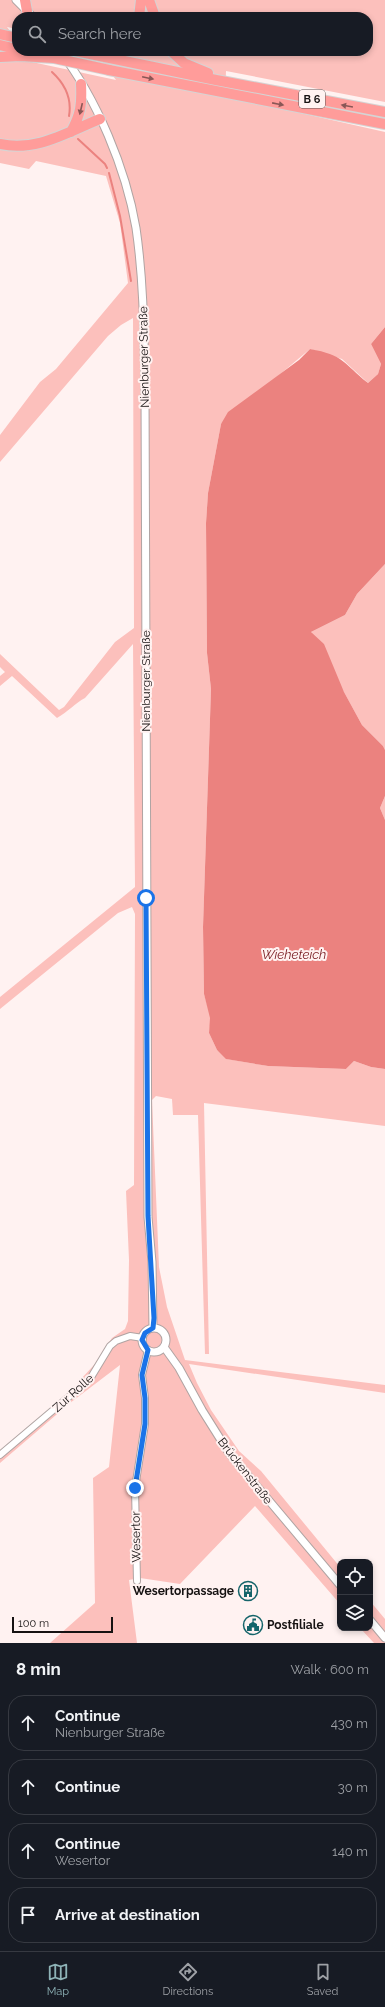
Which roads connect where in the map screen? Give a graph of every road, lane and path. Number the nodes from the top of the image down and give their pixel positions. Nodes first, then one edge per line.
1 (16, 0) edge
2 (25, 0) edge
3 (141, 0) edge
4 (149, 0) edge
5 (28, 12) edge
6 (29, 12) edge
7 (140, 12) edge
8 (153, 12) edge
9 (0, 34) edge
10 (12, 37) edge
11 (0, 45) edge
12 (12, 48) edge
13 (12, 55) edge
14 (59, 56) edge
15 (64, 56) edge
16 (99, 56) edge
17 (177, 56) edge
18 (0, 57) edge
19 (216, 78) junction
20 (82, 84) junction
21 (385, 112) edge
22 (100, 119) junction
23 (385, 124) edge
24 (71, 132) junction
25 (0, 144) edge
26 (153, 1328) junction
27 (143, 1338) junction
28 (164, 1347) junction
29 (148, 1350) junction
30 (0, 1455) edge
31 (337, 1581) edge
32 (137, 1582) dead end
33 (373, 1624) edge
34 (385, 1638) edge

1 - 5 street
2 - 6 highway
3 - 7 highway
4 - 8 highway
9 - 10 highway
11 - 12 highway
13 - 18 highway
14 - 20 street, Nienburger Straße
15 -> 23 highway, B 6, bridge
16 - 19 highway
17 - 19 highway
21 -> 19 highway, B 6
20 - 22 street, Nienburger Straße
20 -> 24 highway
22 - 24 highway
22 - 26 street, Nienburger Straße
24 - 25 highway
26 - 27 street
26 - 28 street
27 - 29 street
27 - 30 street, Zur Rolle
28 - 29 street
28 - 31 street, Brückenstraße
29 - 32 street, Wesertor
33 - 34 street

